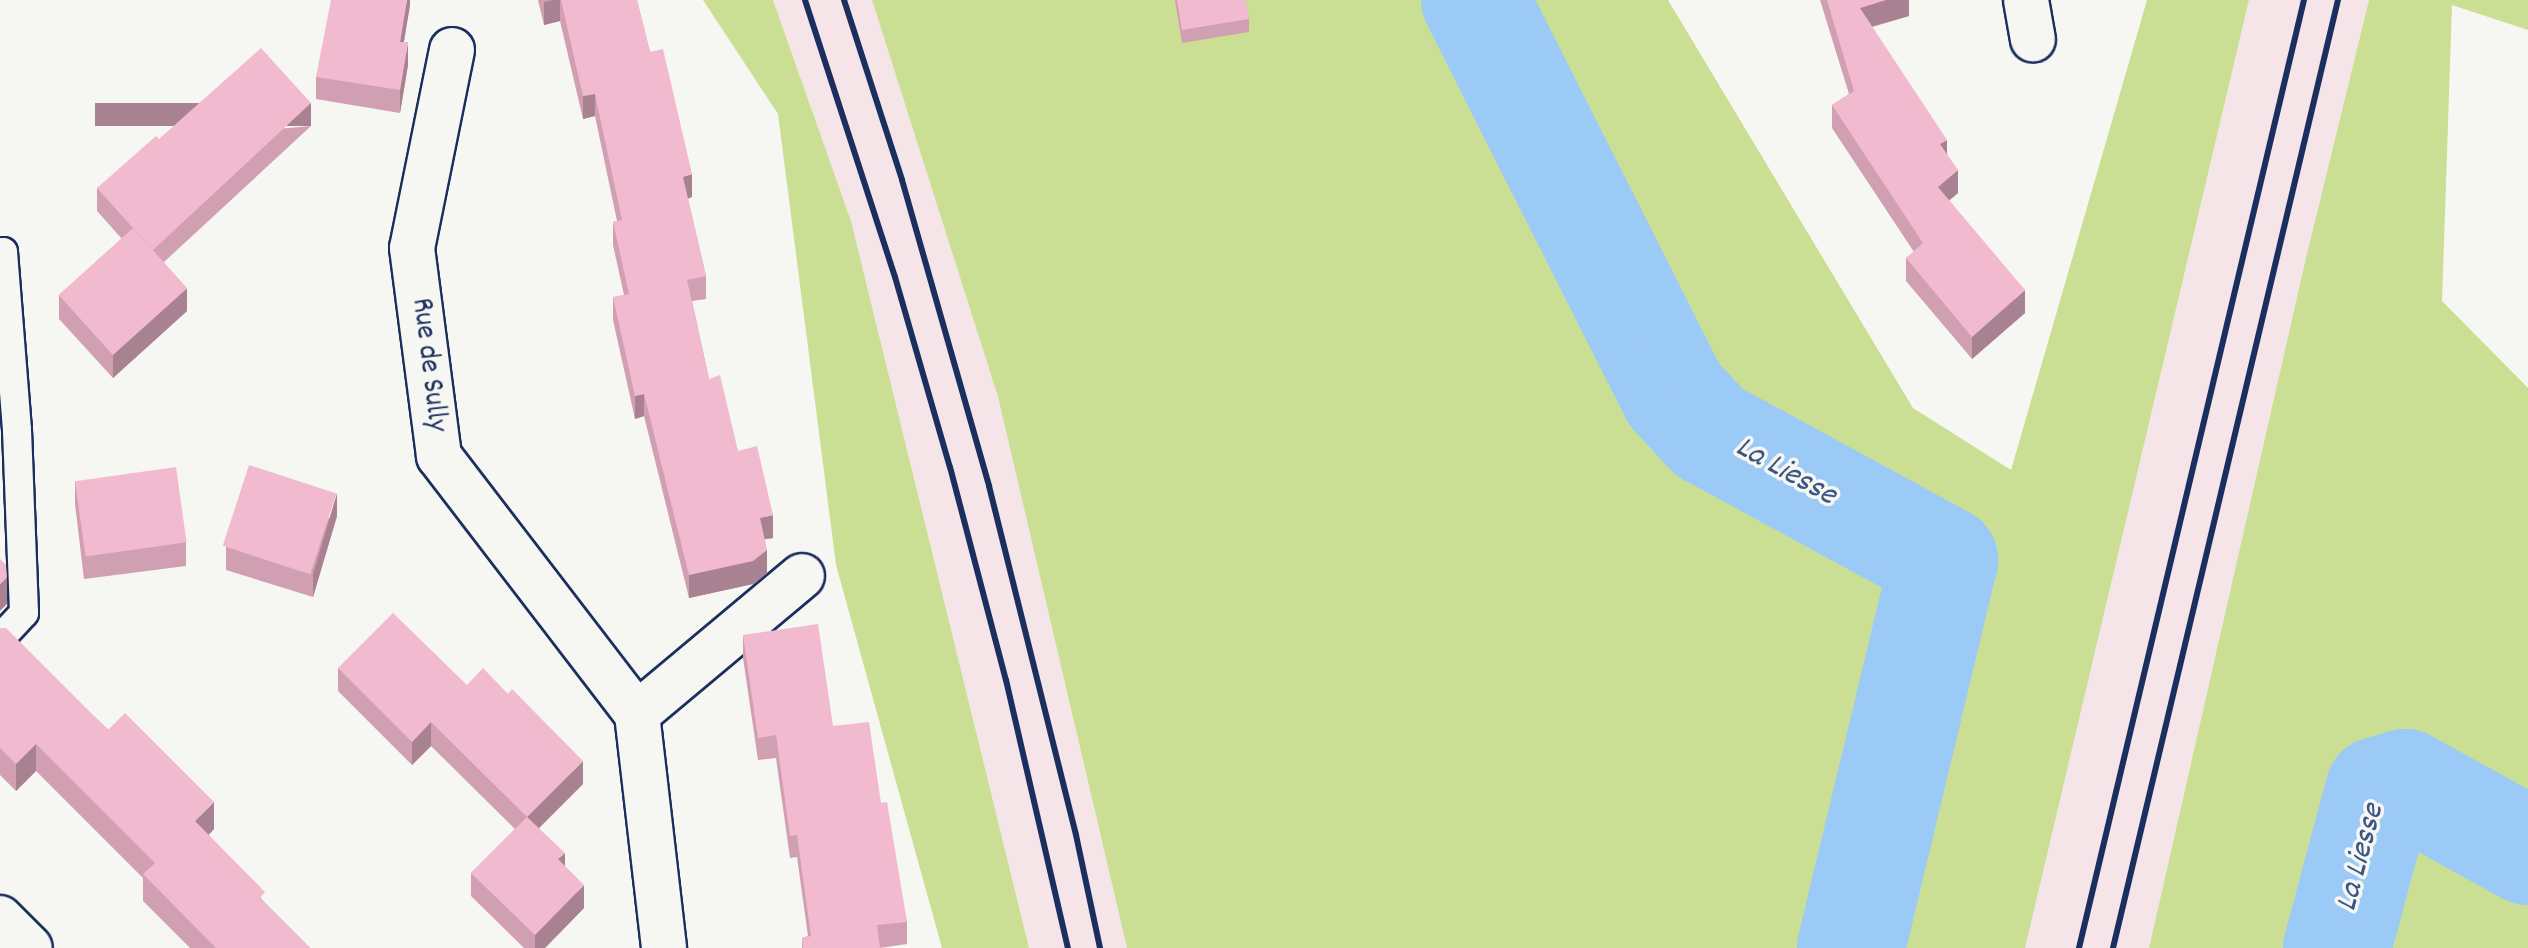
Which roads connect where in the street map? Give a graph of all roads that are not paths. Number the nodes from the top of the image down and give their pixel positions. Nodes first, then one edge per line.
1 (452, 50) dead end
2 (0, 253) edge
3 (802, 576) dead end
4 (0, 639) edge
5 (637, 714) junction
6 (0, 918) edge
7 (30, 948) edge
8 (664, 948) edge

1 - 5 street, Rue de Sully
2 - 4 lane
3 - 5 street
5 - 8 street
6 - 7 street

